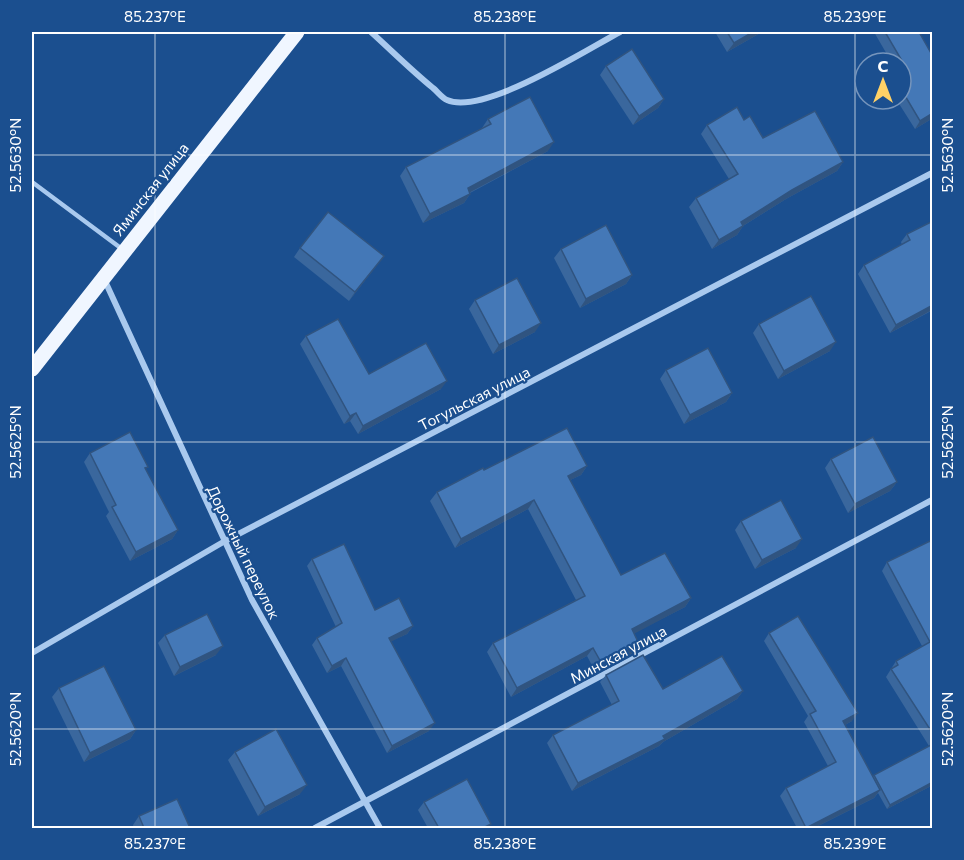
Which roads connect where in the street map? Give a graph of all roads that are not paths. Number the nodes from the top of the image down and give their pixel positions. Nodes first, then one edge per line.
1 (297, 32) edge
2 (371, 32) edge
3 (620, 32) edge
4 (933, 173) edge
5 (32, 182) edge
6 (124, 250) junction
7 (103, 277) junction
8 (32, 369) edge
9 (933, 501) edge
10 (225, 541) junction
11 (32, 653) edge
12 (365, 802) junction
13 (315, 828) edge
14 (380, 828) edge

1 - 6 main road, Яминская улица
2 - 3 street
4 - 10 street, Тогульская улица
5 - 6 lane
6 - 7 main road, Яминская улица
7 - 8 main road, Яминская улица
7 - 10 street, Дорожный переулок
9 - 12 street, Минская улица
10 - 11 street, Тогульская улица
10 - 12 street, Дорожный переулок
12 - 13 street, Минская улица
12 - 14 street, Дорожный переулок

